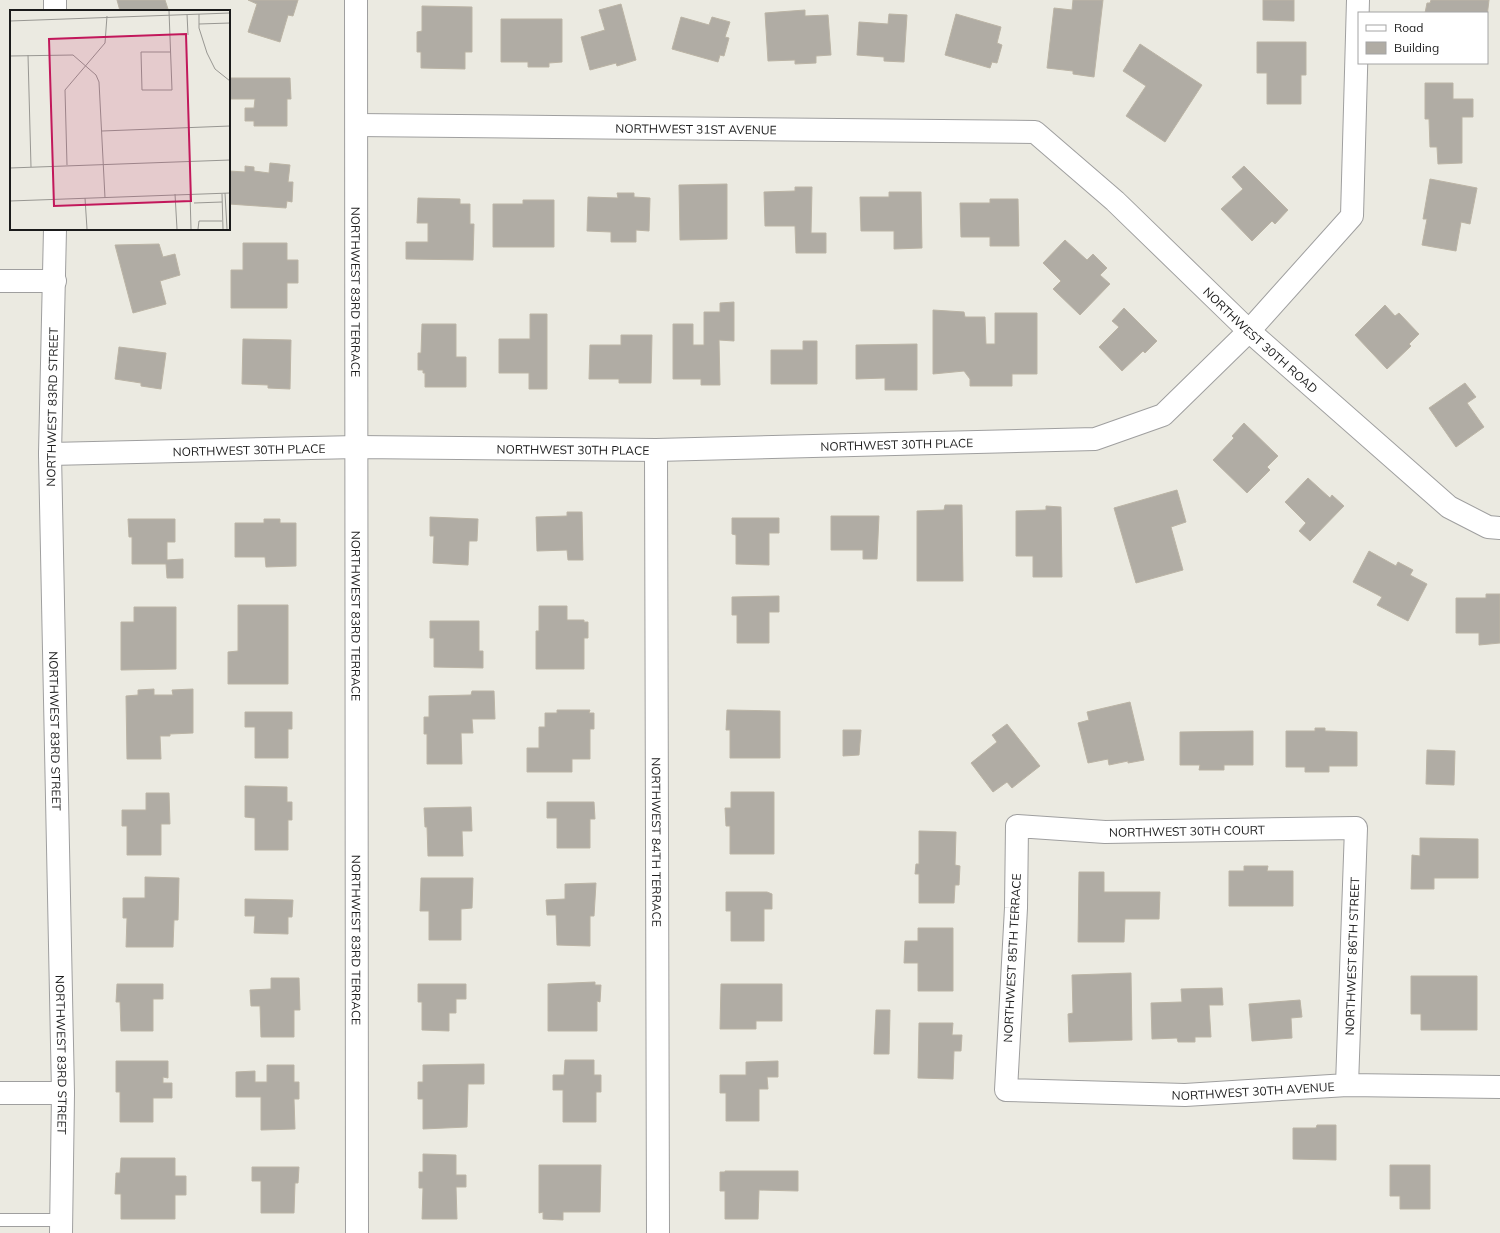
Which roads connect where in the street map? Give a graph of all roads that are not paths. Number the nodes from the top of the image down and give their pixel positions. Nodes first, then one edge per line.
1 (356, 0) edge
2 (1358, 0) edge
3 (357, 125) junction
4 (1034, 132) joint
5 (55, 230) edge
6 (0, 281) edge
7 (55, 281) junction
8 (1249, 331) junction
9 (357, 447) junction
10 (656, 450) junction
11 (50, 454) junction
12 (1500, 528) edge
13 (1017, 826) joint
14 (1356, 828) joint
15 (1347, 1084) junction
16 (1500, 1087) edge
17 (1006, 1090) joint
18 (63, 1092) junction
19 (0, 1093) edge
20 (0, 1220) edge
21 (61, 1227) edge
22 (357, 1233) edge
23 (658, 1233) edge

1 - 3 street, NORTHWEST 83RD TERRACE
2 - 8 street
3 - 4 street, NORTHWEST 31ST AVENUE
3 - 9 street, NORTHWEST 83RD TERRACE
4 - 8 street, NORTHWEST 30TH ROAD
5 - 7 street, NORTHWEST 83RD STREET
6 - 7 street
7 - 11 street, NORTHWEST 83RD STREET
8 - 10 street, NORTHWEST 30TH PLACE
8 - 12 street, NORTHWEST 30TH ROAD
9 - 10 street, NORTHWEST 30TH PLACE
9 - 11 street, NORTHWEST 30TH PLACE
9 - 22 street, NORTHWEST 83RD TERRACE
10 - 23 street, NORTHWEST 84TH TERRACE
11 - 18 street, NORTHWEST 83RD STREET
13 - 14 street, NORTHWEST 30TH COURT
13 - 17 street, NORTHWEST 85TH TERRACE
14 - 15 street, NORTHWEST 86TH STREET
15 - 16 street, NORTHWEST 30TH AVENUE
15 - 17 street, NORTHWEST 30TH AVENUE
18 - 19 street
18 - 21 street, NORTHWEST 83RD STREET
20 - 21 lane

